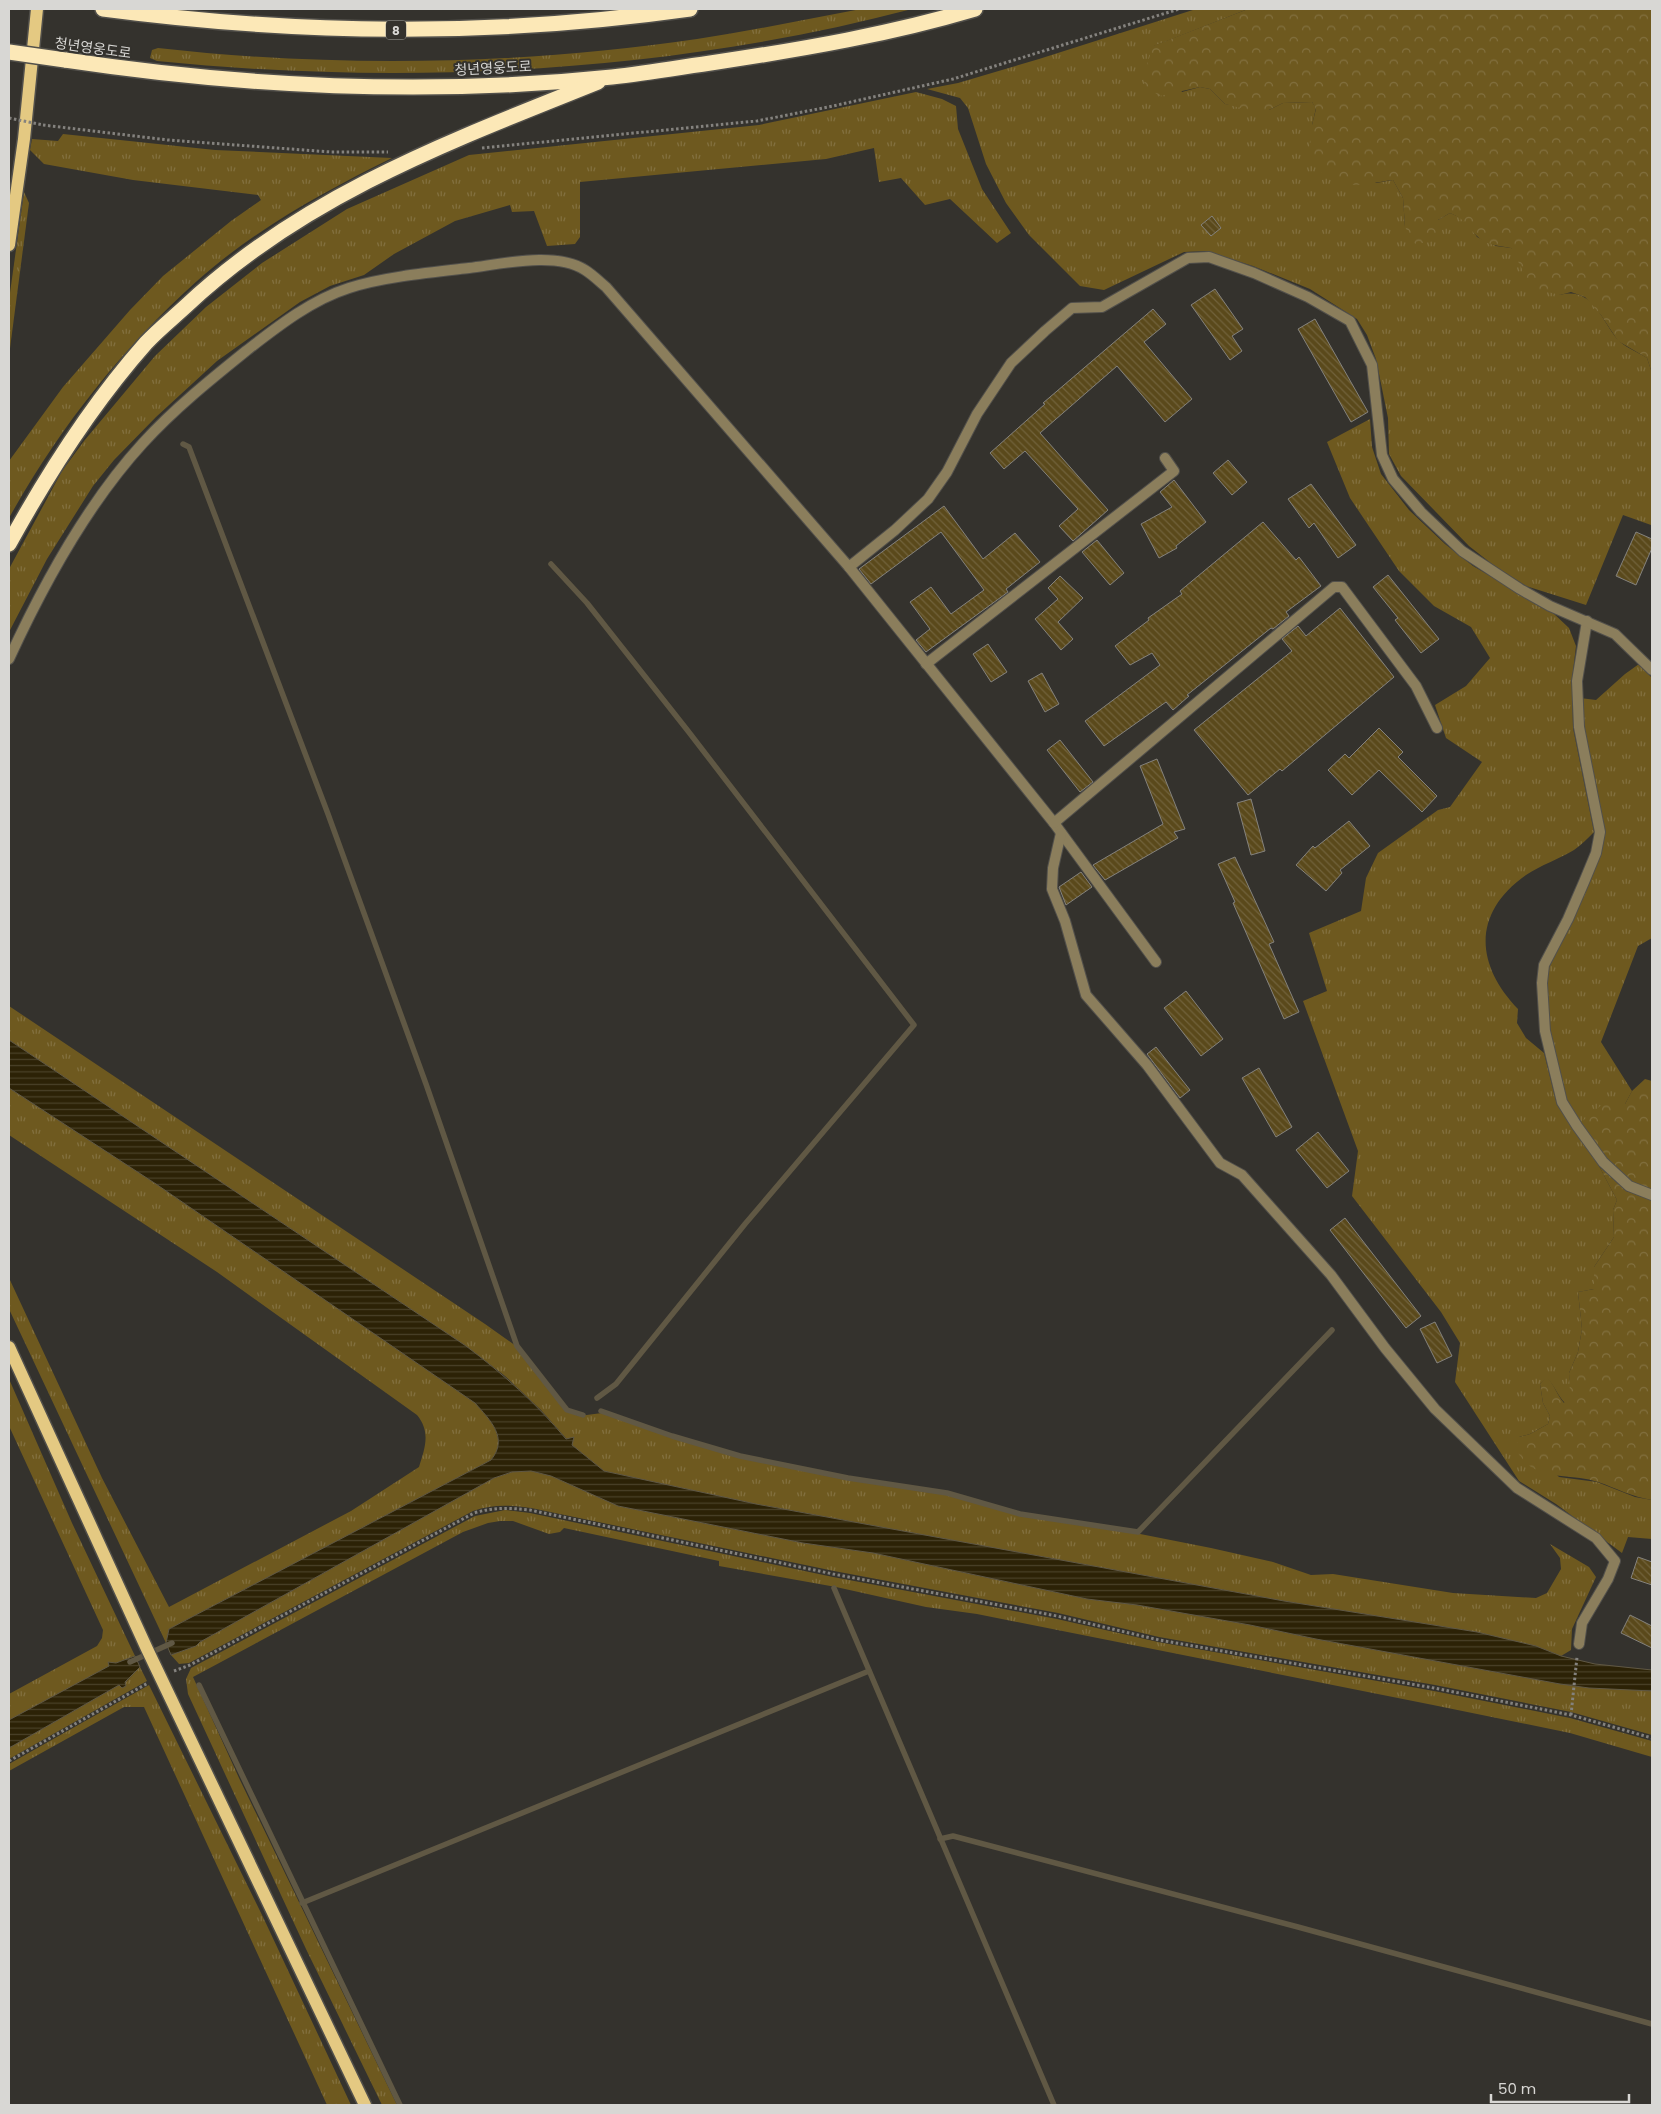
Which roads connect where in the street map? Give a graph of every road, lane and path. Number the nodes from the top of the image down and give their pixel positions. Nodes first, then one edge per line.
1 (37, 9) edge
2 (102, 9) edge
3 (190, 9) edge
4 (690, 9) edge
5 (975, 9) edge
6 (1179, 9) edge
7 (146, 14) junction
8 (9, 52) edge
9 (612, 77) junction
10 (9, 118) edge
11 (473, 149) dead end
12 (389, 152) dead end
13 (9, 245) edge
14 (1164, 458) dead end
15 (9, 544) edge
16 (849, 567) junction
17 (1587, 620) junction
18 (9, 659) edge
19 (926, 664) junction
20 (1652, 670) edge
21 (1438, 728) dead end
22 (1054, 823) junction
23 (1061, 833) junction
24 (1156, 962) dead end
25 (1652, 1195) edge
26 (9, 1347) edge
27 (1579, 1644) joint
28 (158, 1671) junction
29 (1571, 1715) junction
30 (1652, 1738) edge
31 (9, 1761) edge
32 (365, 2105) edge

1 - 13 main road
2 - 7 highway, 8
3 - 7 highway
4 - 7 highway, 8
5 - 9 highway, 청년영웅도로
6 - 11 path
8 - 9 highway, 청년영웅도로, bridge
9 - 15 highway
10 - 12 path, bridge
14 - 19 street
16 - 17 street
16 - 18 street
16 - 19 street
17 - 20 street
17 - 25 street
19 - 22 street
21 - 22 street
22 - 23 street
23 - 24 street
23 - 27 street
26 - 28 main road
27 - 29 path
28 - 29 path
28 - 31 path
28 - 32 main road
29 - 30 path

